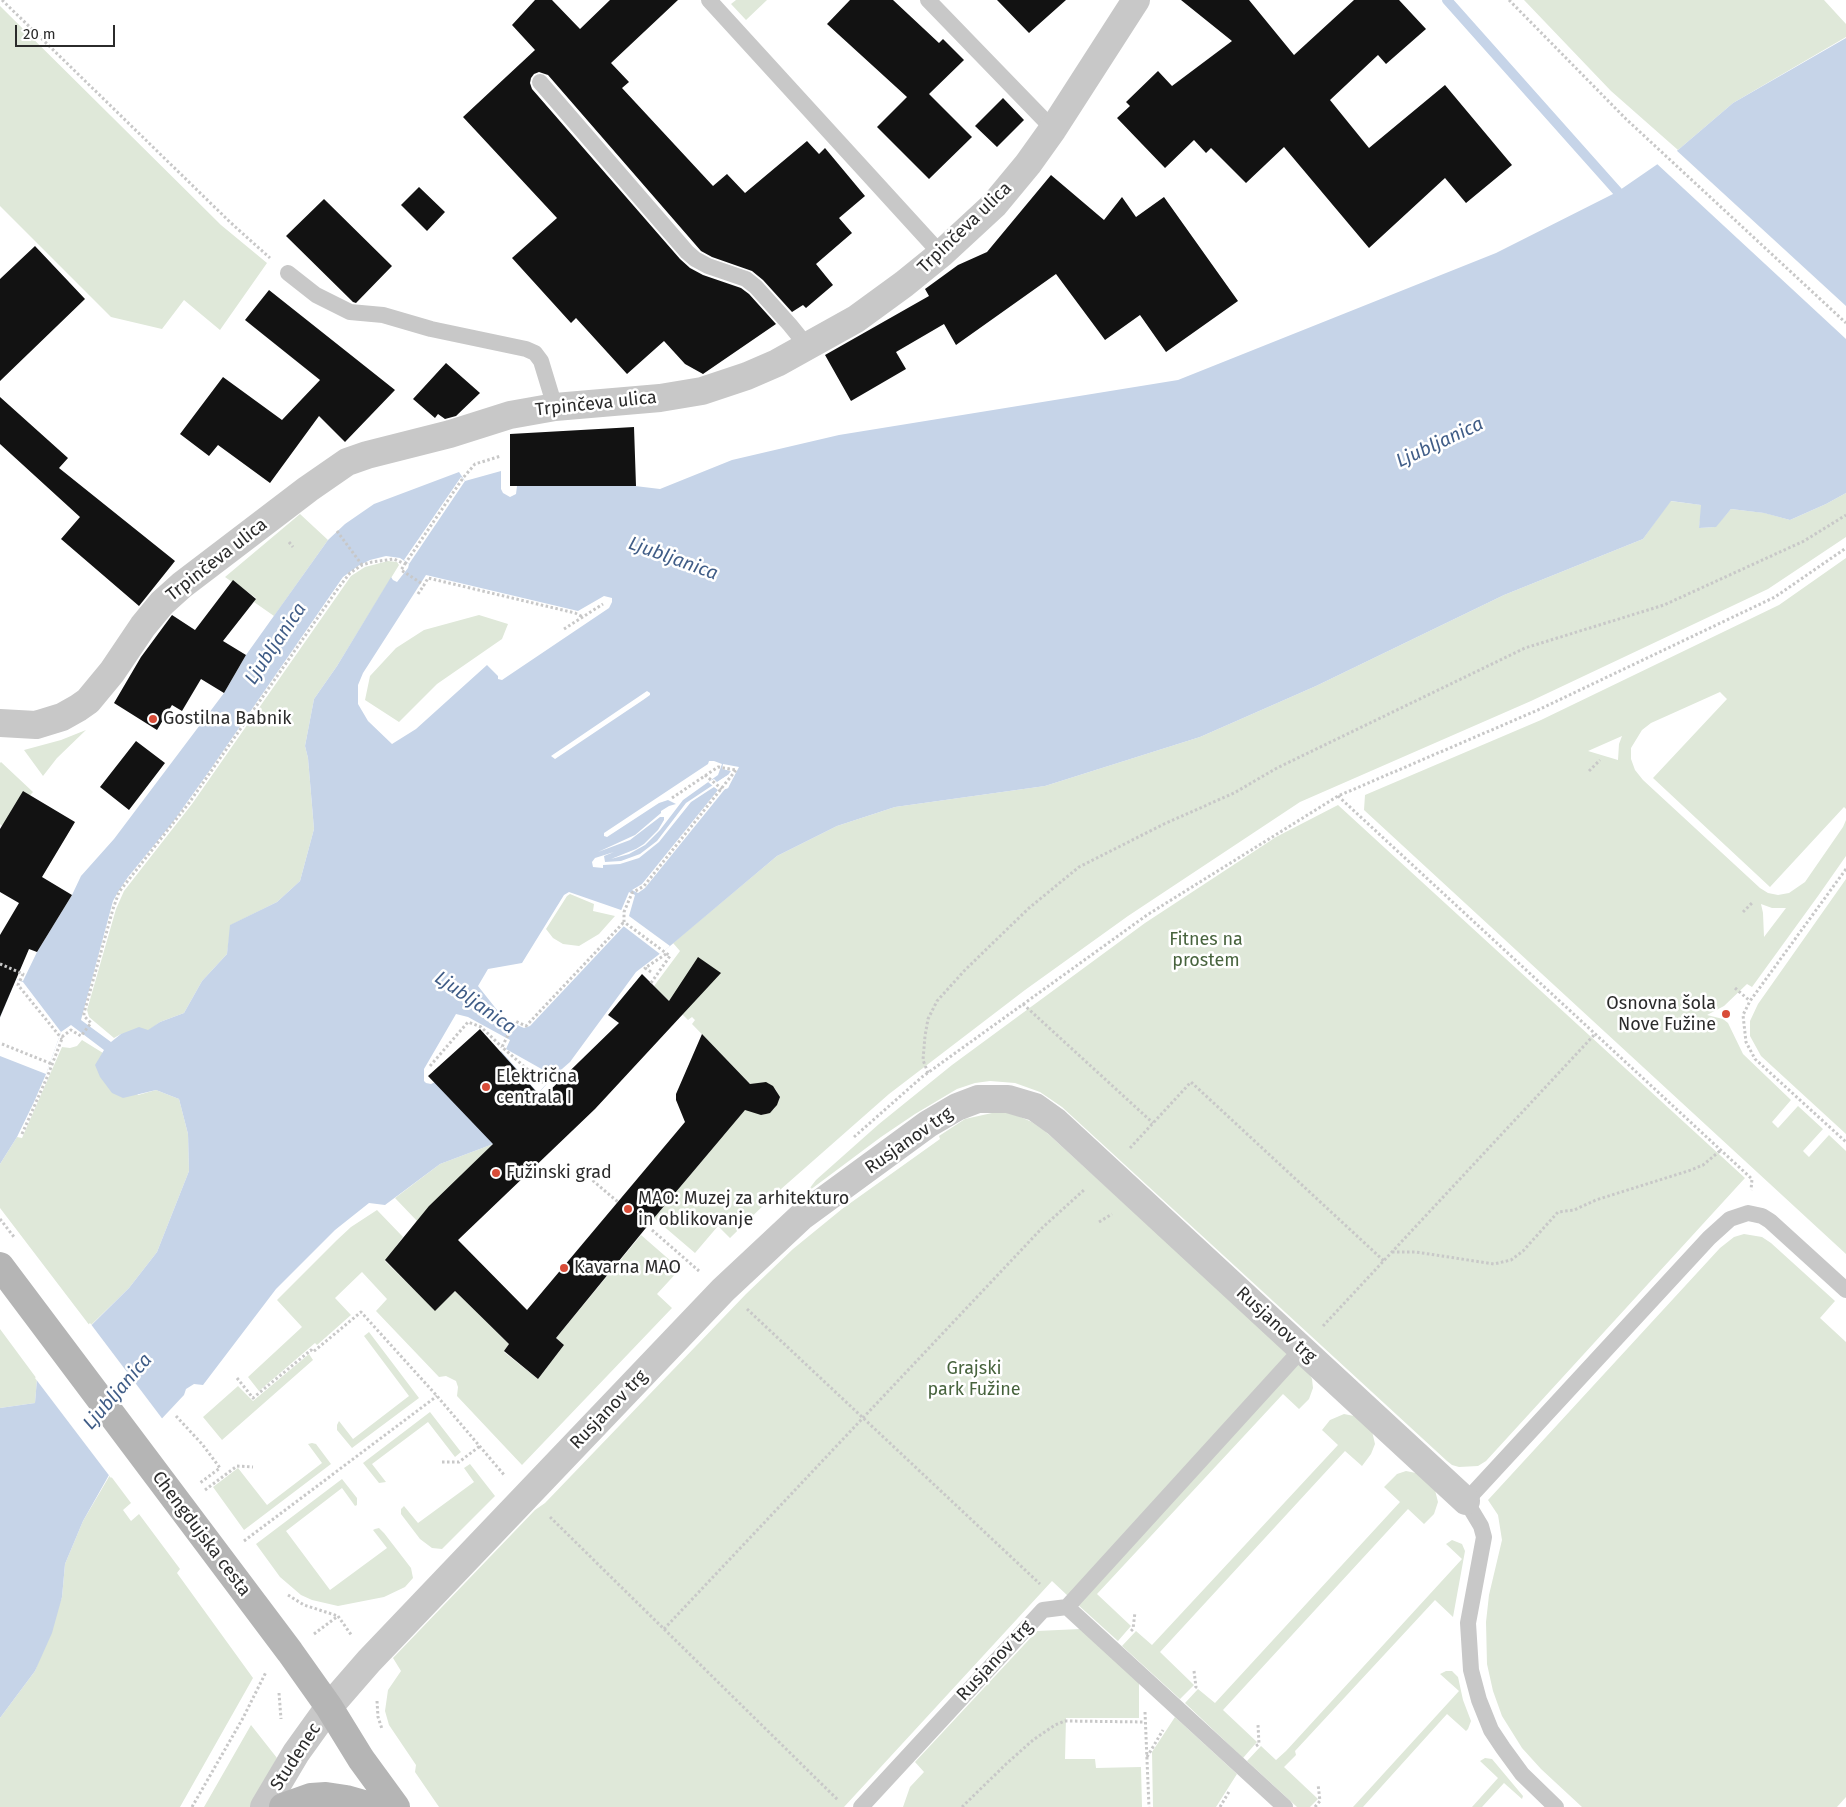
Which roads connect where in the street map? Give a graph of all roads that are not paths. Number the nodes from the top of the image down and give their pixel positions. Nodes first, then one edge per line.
1 (709, 0) edge
2 (928, 0) edge
3 (1136, 0) edge
4 (540, 82) dead end
5 (1052, 129) junction
6 (941, 254) junction
7 (288, 273) road end
8 (807, 346) junction
9 (555, 407) junction
10 (0, 722) edge
11 (0, 1266) edge
12 (1846, 1290) edge
13 (1302, 1350) junction
14 (1466, 1501) junction
15 (1062, 1608) junction
16 (329, 1708) junction
17 (264, 1807) edge
18 (283, 1807) edge
19 (374, 1807) edge
20 (396, 1807) edge
21 (861, 1807) edge
22 (1285, 1807) edge
23 (1556, 1807) edge

1 - 6 lane
2 - 5 lane
3 - 5 street, Trpinčeva ulica
4 - 8 lane
5 - 6 street, Trpinčeva ulica
6 - 8 street, Trpinčeva ulica
7 - 9 lane
8 - 9 street, Trpinčeva ulica
9 - 10 street, Trpinčeva ulica
11 - 16 street, Chengdujska cesta
12 - 14 lane
13 - 14 street, Rusjanov trg
13 - 15 lane
13 - 16 street, Rusjanov trg
14 - 23 lane
15 - 21 lane, Rusjanov trg
15 - 22 lane
16 - 17 street, Studenec
16 - 20 street, Chengdujska cesta
18 - 19 street

